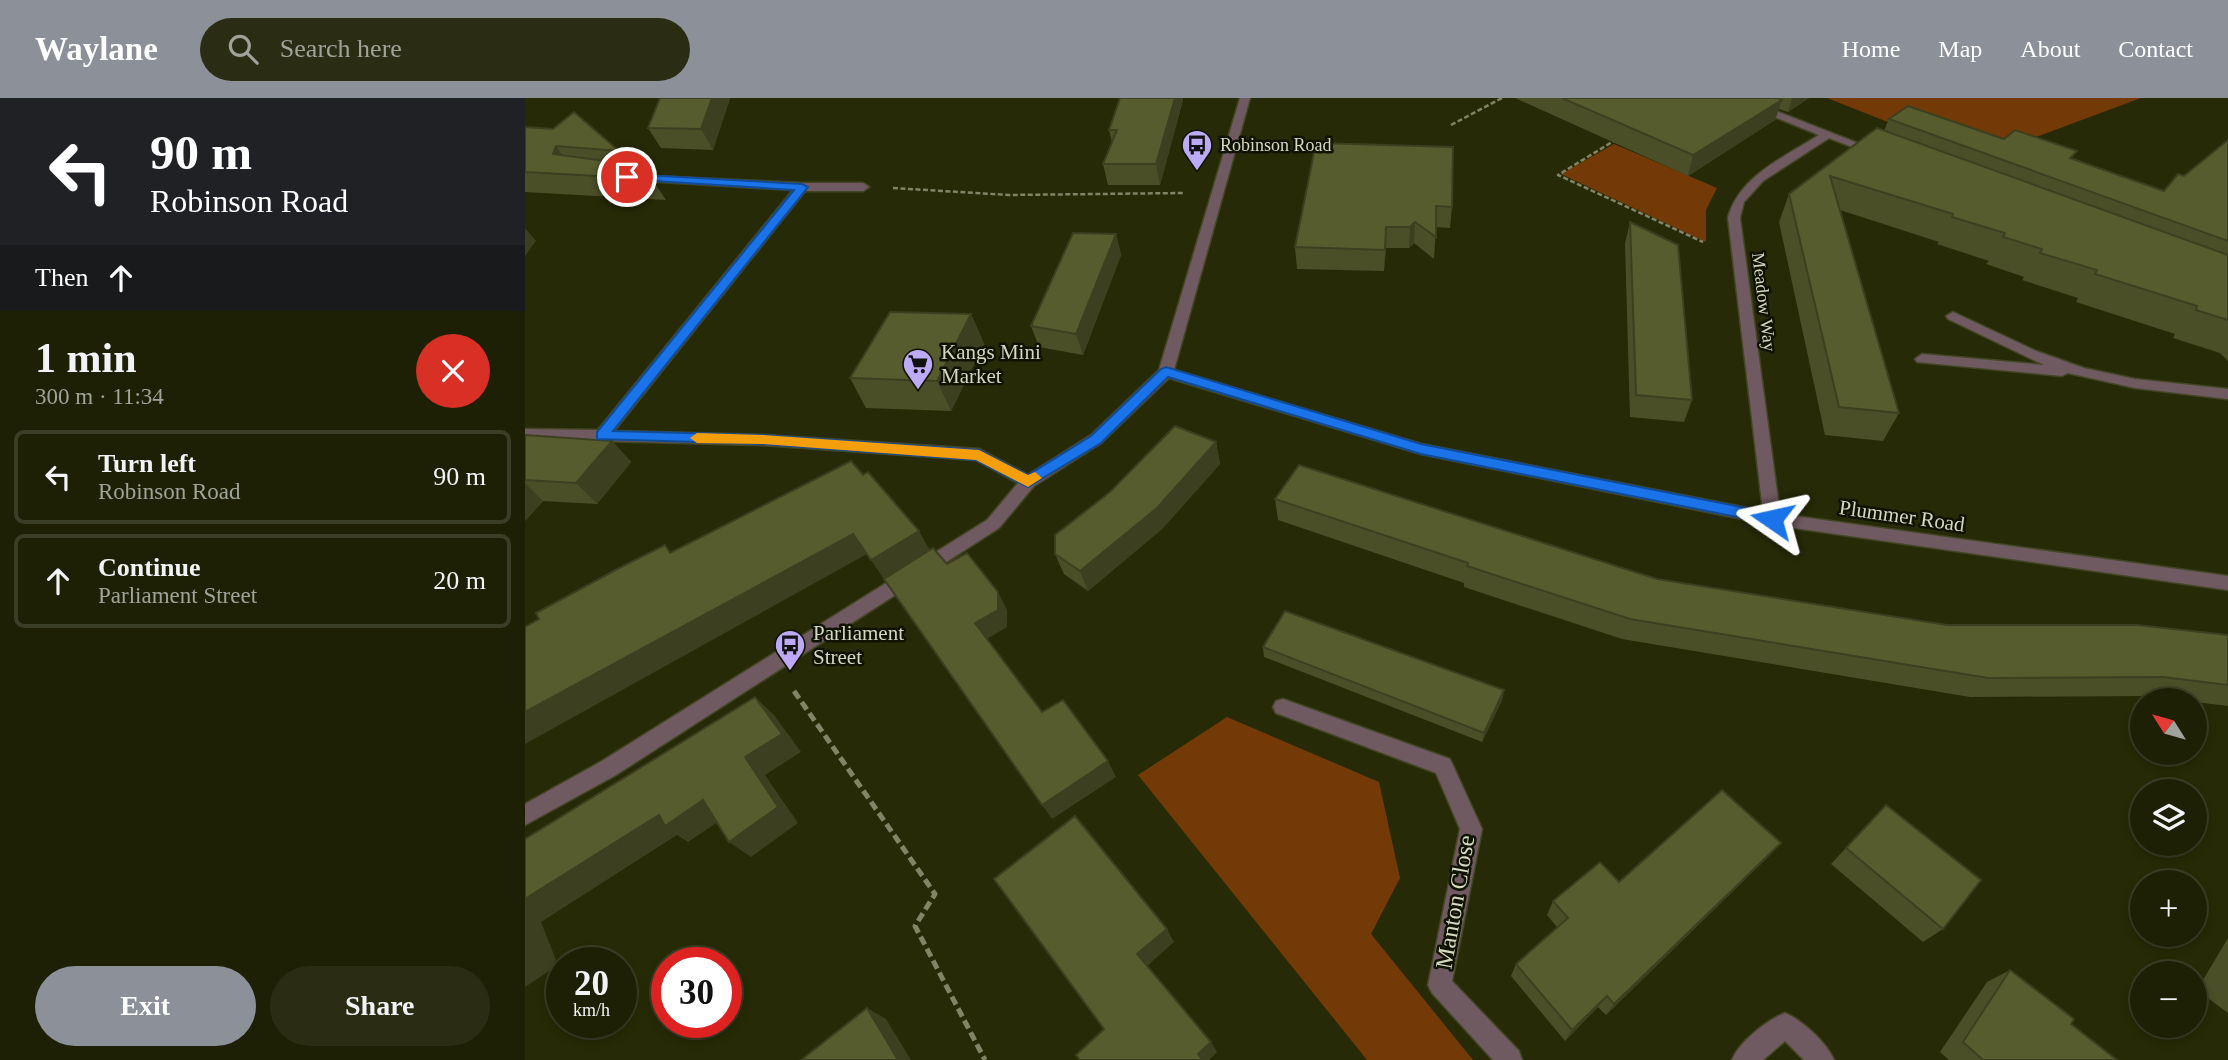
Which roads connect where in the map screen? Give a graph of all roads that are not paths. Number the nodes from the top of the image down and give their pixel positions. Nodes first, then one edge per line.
1 (1245, 98) edge
2 (1733, 98) edge
3 (1828, 134) junction
4 (1892, 158) edge
5 (613, 176) edge
6 (802, 187) junction
7 (863, 187) road end
8 (1953, 316) dead end
9 (1922, 359) dead end
10 (1166, 372) junction
11 (2080, 373) junction
12 (2228, 394) edge
13 (525, 434) edge
14 (602, 436) junction
15 (1028, 482) junction
16 (1772, 519) junction
17 (2228, 583) edge
18 (1283, 707) dead end
19 (525, 815) edge
20 (1510, 1060) edge
21 (1744, 1060) edge
22 (1822, 1060) edge

1 - 10 street
2 - 3 street
3 - 4 street
3 - 16 street, Meadow Way
5 - 6 street
6 - 7 street
6 - 14 street
8 - 11 street
9 - 11 street
10 - 15 street
10 - 16 street, Plummer Road
11 - 12 street
13 - 14 street
14 - 15 street
15 - 19 street
16 - 17 street, Plummer Road
18 - 20 street, Manton Close
21 - 22 street

